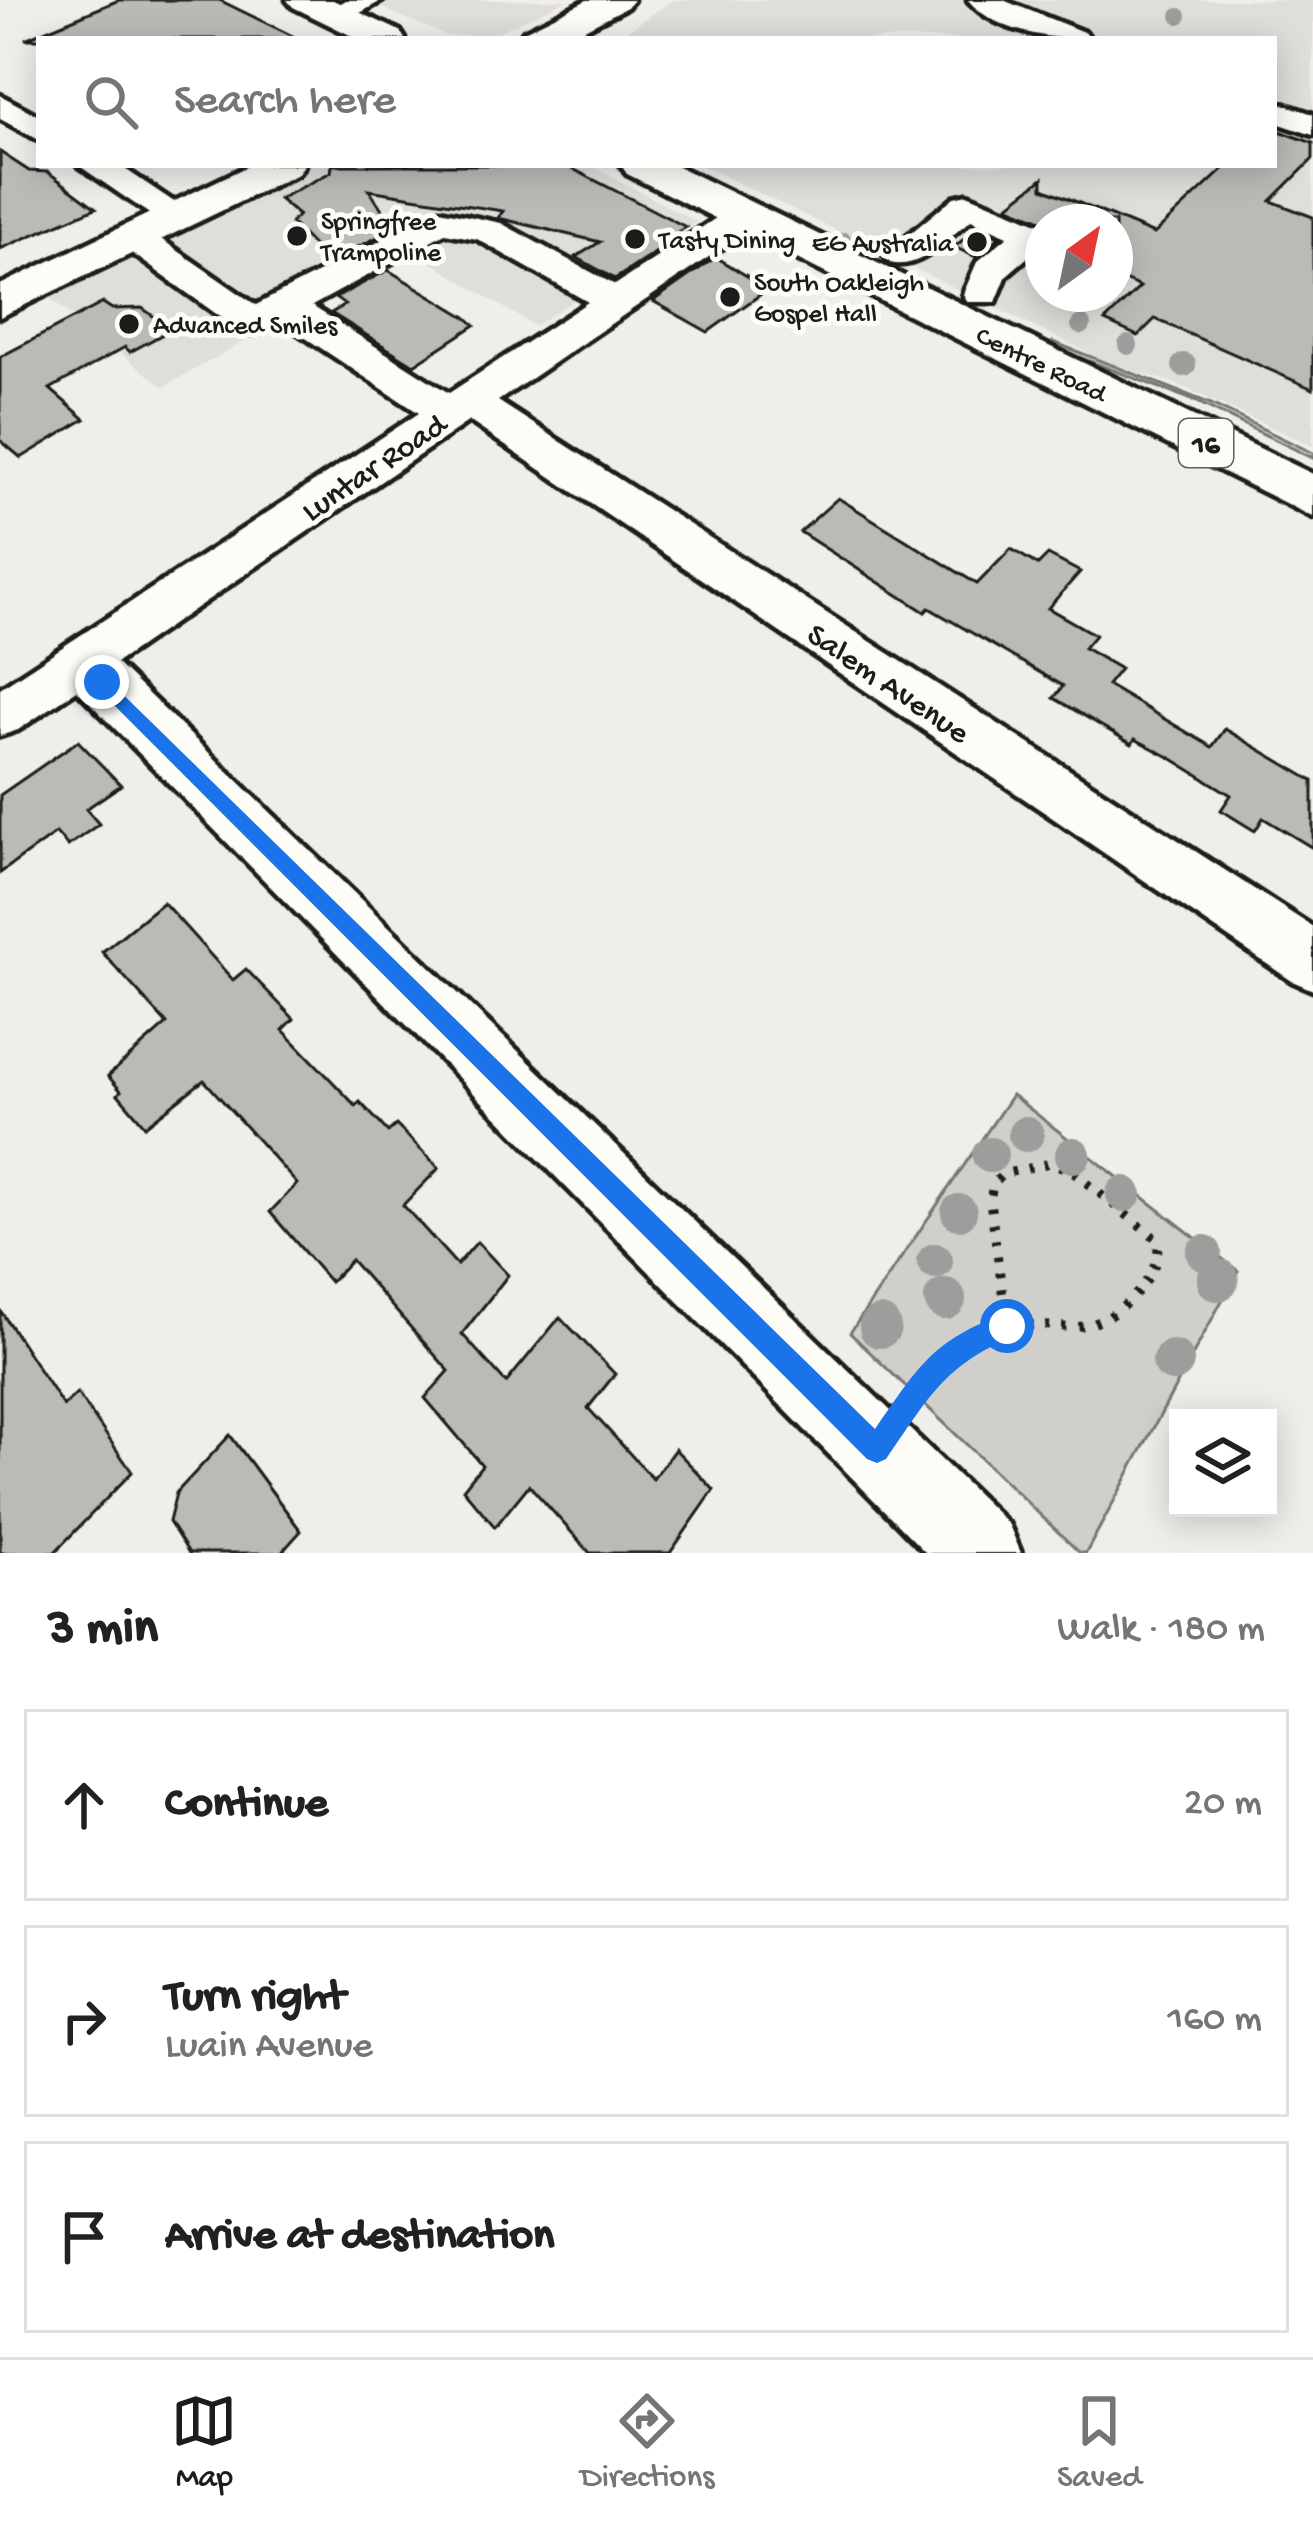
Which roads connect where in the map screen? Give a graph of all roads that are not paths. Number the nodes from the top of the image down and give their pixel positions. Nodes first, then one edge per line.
1 (615, 0) edge
2 (982, 0) edge
3 (553, 35) edge
4 (1069, 36) edge
5 (0, 105) edge
6 (1277, 112) edge
7 (1313, 125) edge
8 (36, 128) edge
9 (100, 168) edge
10 (277, 168) edge
11 (649, 168) edge
12 (177, 216) junction
13 (744, 216) junction
14 (135, 238) junction
15 (994, 272) joint
16 (617, 302) junction
17 (0, 303) edge
18 (284, 306) junction
19 (459, 407) junction
20 (1313, 497) edge
21 (81, 661) junction
22 (0, 715) edge
23 (1313, 961) edge
24 (981, 1553) edge

1 - 3 main road
2 - 4 street
5 - 8 street
6 - 7 street
9 - 12 street
10 - 12 main road
11 - 13 main road, Centre Road / 16
12 - 14 main road
13 - 16 street, Luntar Road
13 - 20 main road, Centre Road / 16
14 - 17 main road
14 - 18 street
15 - 15 street
16 - 18 street
16 - 19 street, Luntar Road
18 - 19 street, Salem Avenue
19 - 21 street, Luntar Road
19 - 23 street, Salem Avenue
21 - 22 street, Luntar Road
21 - 24 street

